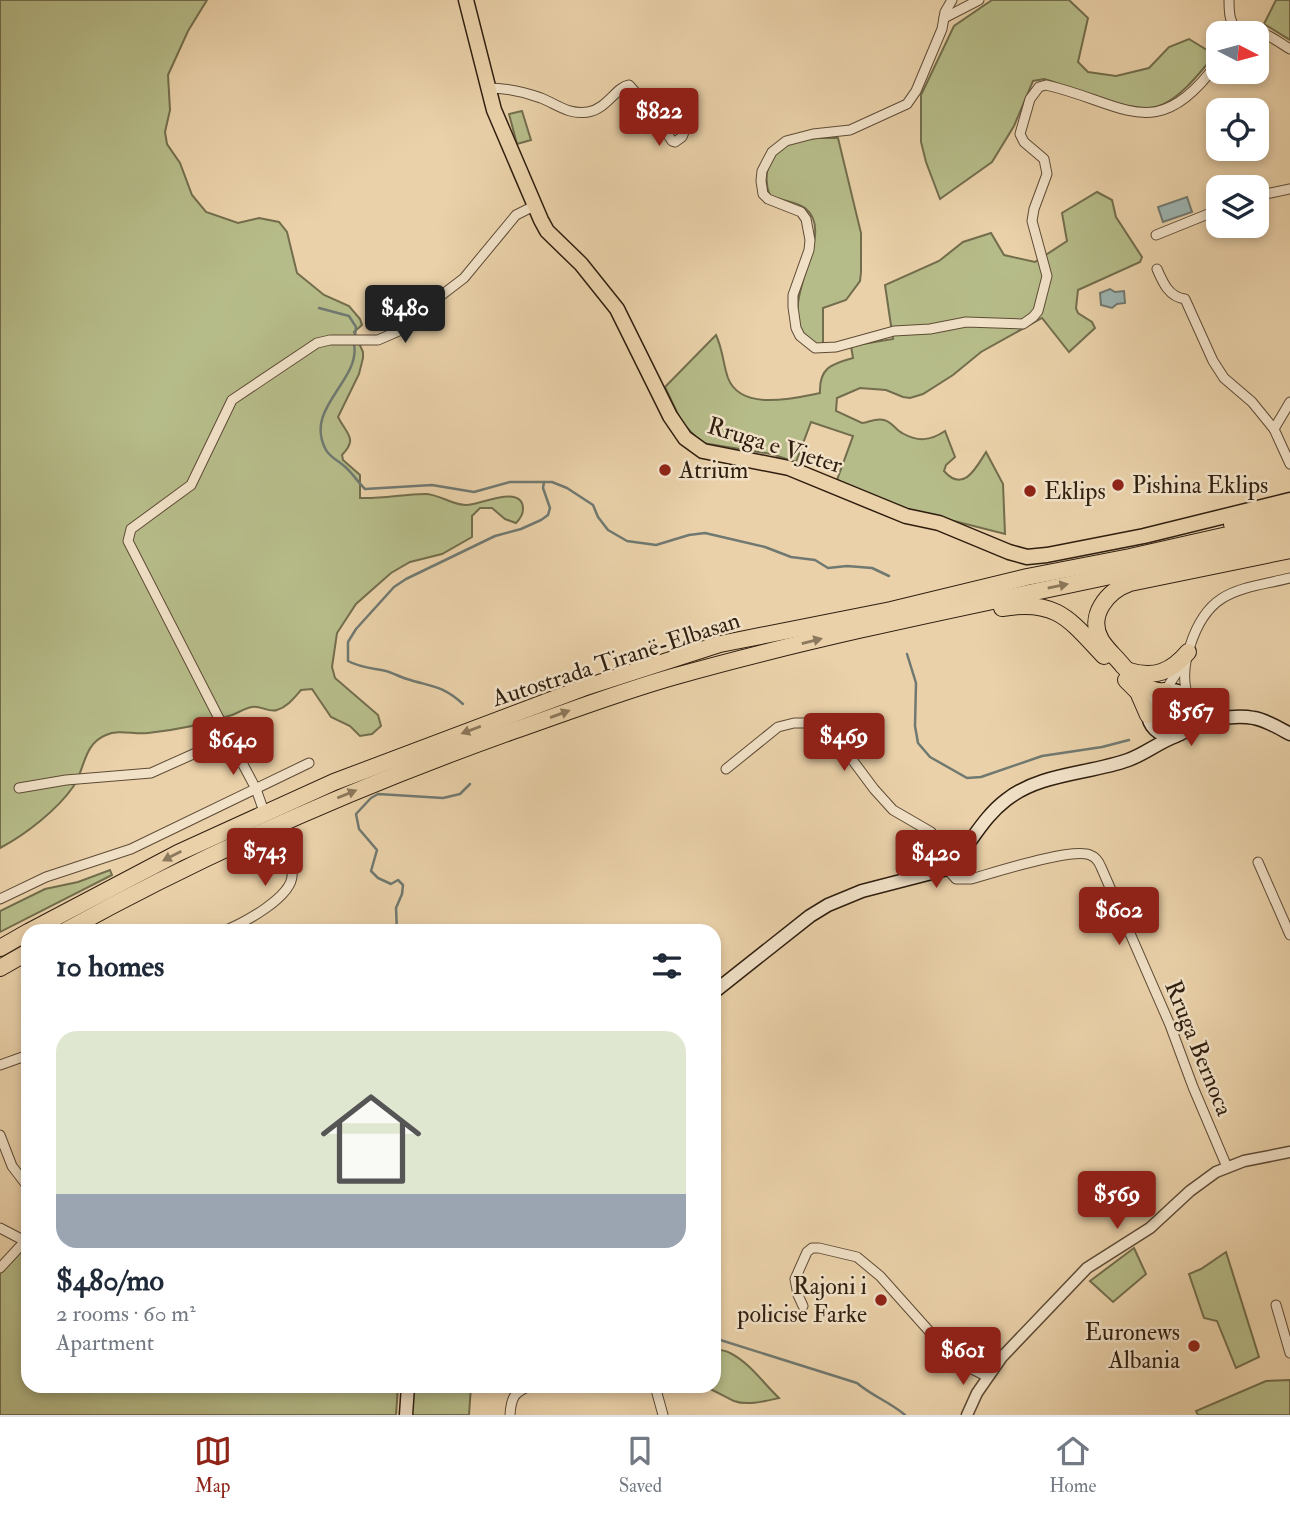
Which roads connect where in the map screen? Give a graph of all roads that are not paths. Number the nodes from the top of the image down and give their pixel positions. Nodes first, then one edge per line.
1 (466, 0) edge
2 (952, 0) edge
3 (979, 0) edge
4 (1229, 0) edge
5 (944, 18) junction
6 (1232, 21) edge
7 (1269, 36) edge
8 (1290, 49) edge
9 (1206, 76) edge
10 (487, 88) junction
11 (688, 122) dead end
12 (1290, 189) edge
13 (1269, 193) edge
14 (534, 206) junction
15 (1206, 215) edge
16 (1156, 235) dead end
17 (1157, 269) dead end
18 (1290, 402) edge
19 (1274, 429) junction
20 (1290, 464) edge
21 (1290, 500) edge
22 (1290, 508) edge
23 (1290, 521) edge
24 (1290, 536) edge
25 (1290, 550) edge
26 (1130, 557) junction
27 (1148, 568) junction
28 (1290, 578) edge
29 (914, 616) junction
30 (1188, 652) junction
31 (1126, 668) junction
32 (1165, 691) junction
33 (1189, 699) junction
34 (1148, 716) junction
35 (1233, 718) junction
36 (1181, 733) junction
37 (1290, 734) edge
38 (229, 738) junction
39 (1134, 758) junction
40 (309, 763) dead end
41 (726, 769) dead end
42 (19, 788) dead end
43 (256, 789) junction
44 (261, 806) dead end
45 (281, 848) dead end
46 (1258, 862) dead end
47 (947, 869) junction
48 (0, 899) edge
49 (44, 924) edge
50 (78, 924) edge
51 (248, 924) edge
52 (1290, 935) edge
53 (21, 936) edge
54 (0, 948) edge
55 (21, 956) edge
56 (0, 968) edge
57 (721, 986) edge
58 (21, 1058) edge
59 (0, 1065) edge
60 (0, 1135) edge
61 (1290, 1152) edge
62 (1227, 1167) junction
63 (21, 1178) edge
64 (0, 1228) edge
65 (21, 1238) edge
66 (21, 1246) edge
67 (0, 1268) edge
68 (1276, 1305) dead end
69 (803, 1306) dead end
70 (1287, 1332) edge
71 (1290, 1353) edge
72 (988, 1377) junction
73 (408, 1393) edge
74 (517, 1393) edge
75 (657, 1393) edge
76 (406, 1415) edge
77 (510, 1415) edge
78 (663, 1415) edge
79 (967, 1415) edge

1 - 10 main road, Rruga e Vjeter
2 - 5 street
3 - 5 street
4 - 6 street
5 - 9 street
7 - 8 street
10 - 11 street
10 - 14 main road, Rruga e Vjeter
12 - 13 street
14 - 21 main road, Rruga e Vjeter
14 - 38 street
15 - 16 street
17 - 19 street
18 - 19 street
19 - 20 street
22 - 26 highway
23 - 26 highway, Autostrada Tiranë-Elbasan
24 - 27 highway, Autostrada Tiranë-Elbasan
25 - 27 highway
25 - 31 highway
26 -> 49 highway, Autostrada Tiranë-Elbasan
29 -> 27 highway, Autostrada Tiranë-Elbasan
28 - 30 street
29 - 34 highway
50 -> 29 highway, Autostrada Tiranë-Elbasan
30 - 31 highway
30 - 32 street
30 - 33 street
31 - 32 highway
32 - 33 main road
32 - 34 main road
33 - 35 main road
33 - 36 main road
34 - 36 main road
34 - 39 main road
35 - 36 main road
35 - 37 main road
36 - 39 main road
38 - 42 street
38 - 43 street
39 - 47 main road
40 - 43 street
41 - 47 street
43 - 44 street
43 - 48 street
45 - 51 street
46 - 52 street
47 - 57 main road
47 - 62 street, Rruga Bernoca
53 - 54 highway, Autostrada Tiranë-Elbasan
55 - 56 highway
58 - 59 street
60 - 63 street
61 - 62 street
62 - 72 street
64 - 65 street
66 - 67 street
68 - 70 street
69 - 72 street
70 - 71 street
72 - 79 street
73 - 76 main road
74 - 77 street
75 - 78 street

